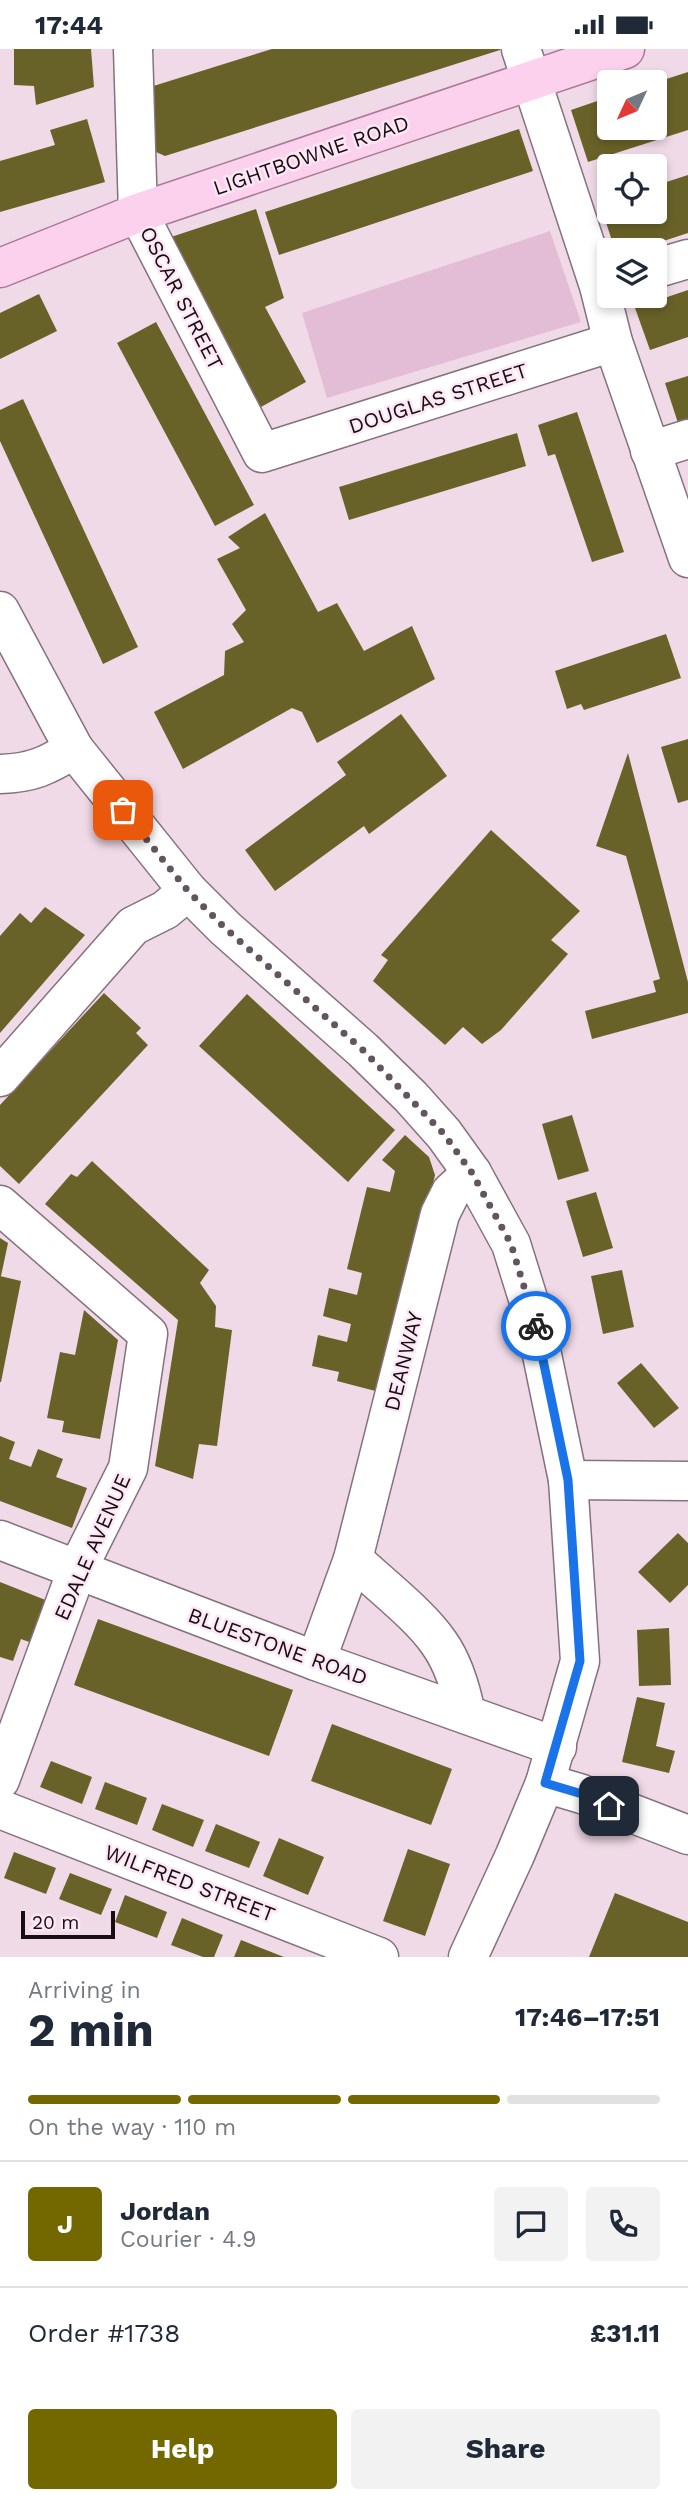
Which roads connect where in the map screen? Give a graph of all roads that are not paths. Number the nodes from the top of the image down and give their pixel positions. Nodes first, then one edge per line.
1 (133, 49) edge
2 (625, 49) edge
3 (526, 65) edge
4 (138, 213) junction
5 (688, 259) edge
6 (597, 264) edge
7 (667, 265) edge
8 (0, 268) edge
9 (608, 308) edge
10 (614, 342) junction
11 (688, 439) edge
12 (650, 451) junction
13 (262, 453) joint
14 (688, 558) edge
15 (0, 611) edge
16 (74, 749) junction
17 (0, 773) edge
18 (188, 891) junction
19 (0, 1077) edge
20 (472, 1173) junction
21 (0, 1205) edge
22 (568, 1480) junction
23 (688, 1481) edge
24 (0, 1540) edge
25 (353, 1559) junction
26 (77, 1570) junction
27 (316, 1661) junction
28 (466, 1714) junction
29 (557, 1747) junction
30 (0, 1780) edge
31 (545, 1783) junction
32 (0, 1809) edge
33 (688, 1835) edge
34 (379, 1957) edge
35 (468, 1957) edge

1 - 4 street, OSCAR STREET
2 - 3 main road, LIGHTBOWNE ROAD
3 - 4 main road, LIGHTBOWNE ROAD
3 - 6 street
4 - 8 main road, LIGHTBOWNE ROAD
4 - 13 street, OSCAR STREET
5 - 7 street
9 - 10 street
10 - 12 street
10 - 13 street, DOUGLAS STREET
11 - 12 street
12 - 14 street
15 - 16 street
16 - 17 street
16 - 18 street
18 - 19 street
18 - 20 street
20 - 22 street
20 - 25 street, DEANWAY
21 - 26 street, EDALE AVENUE
22 - 23 street
22 - 29 street
24 - 26 street, BLUESTONE ROAD
25 - 27 street, DEANWAY
25 - 28 street
26 - 27 street, BLUESTONE ROAD
26 - 30 street, EDALE AVENUE
27 - 28 street, BLUESTONE ROAD
28 - 29 street, BLUESTONE ROAD
29 - 31 street
31 - 33 street
31 - 35 street
32 - 34 street, WILFRED STREET

